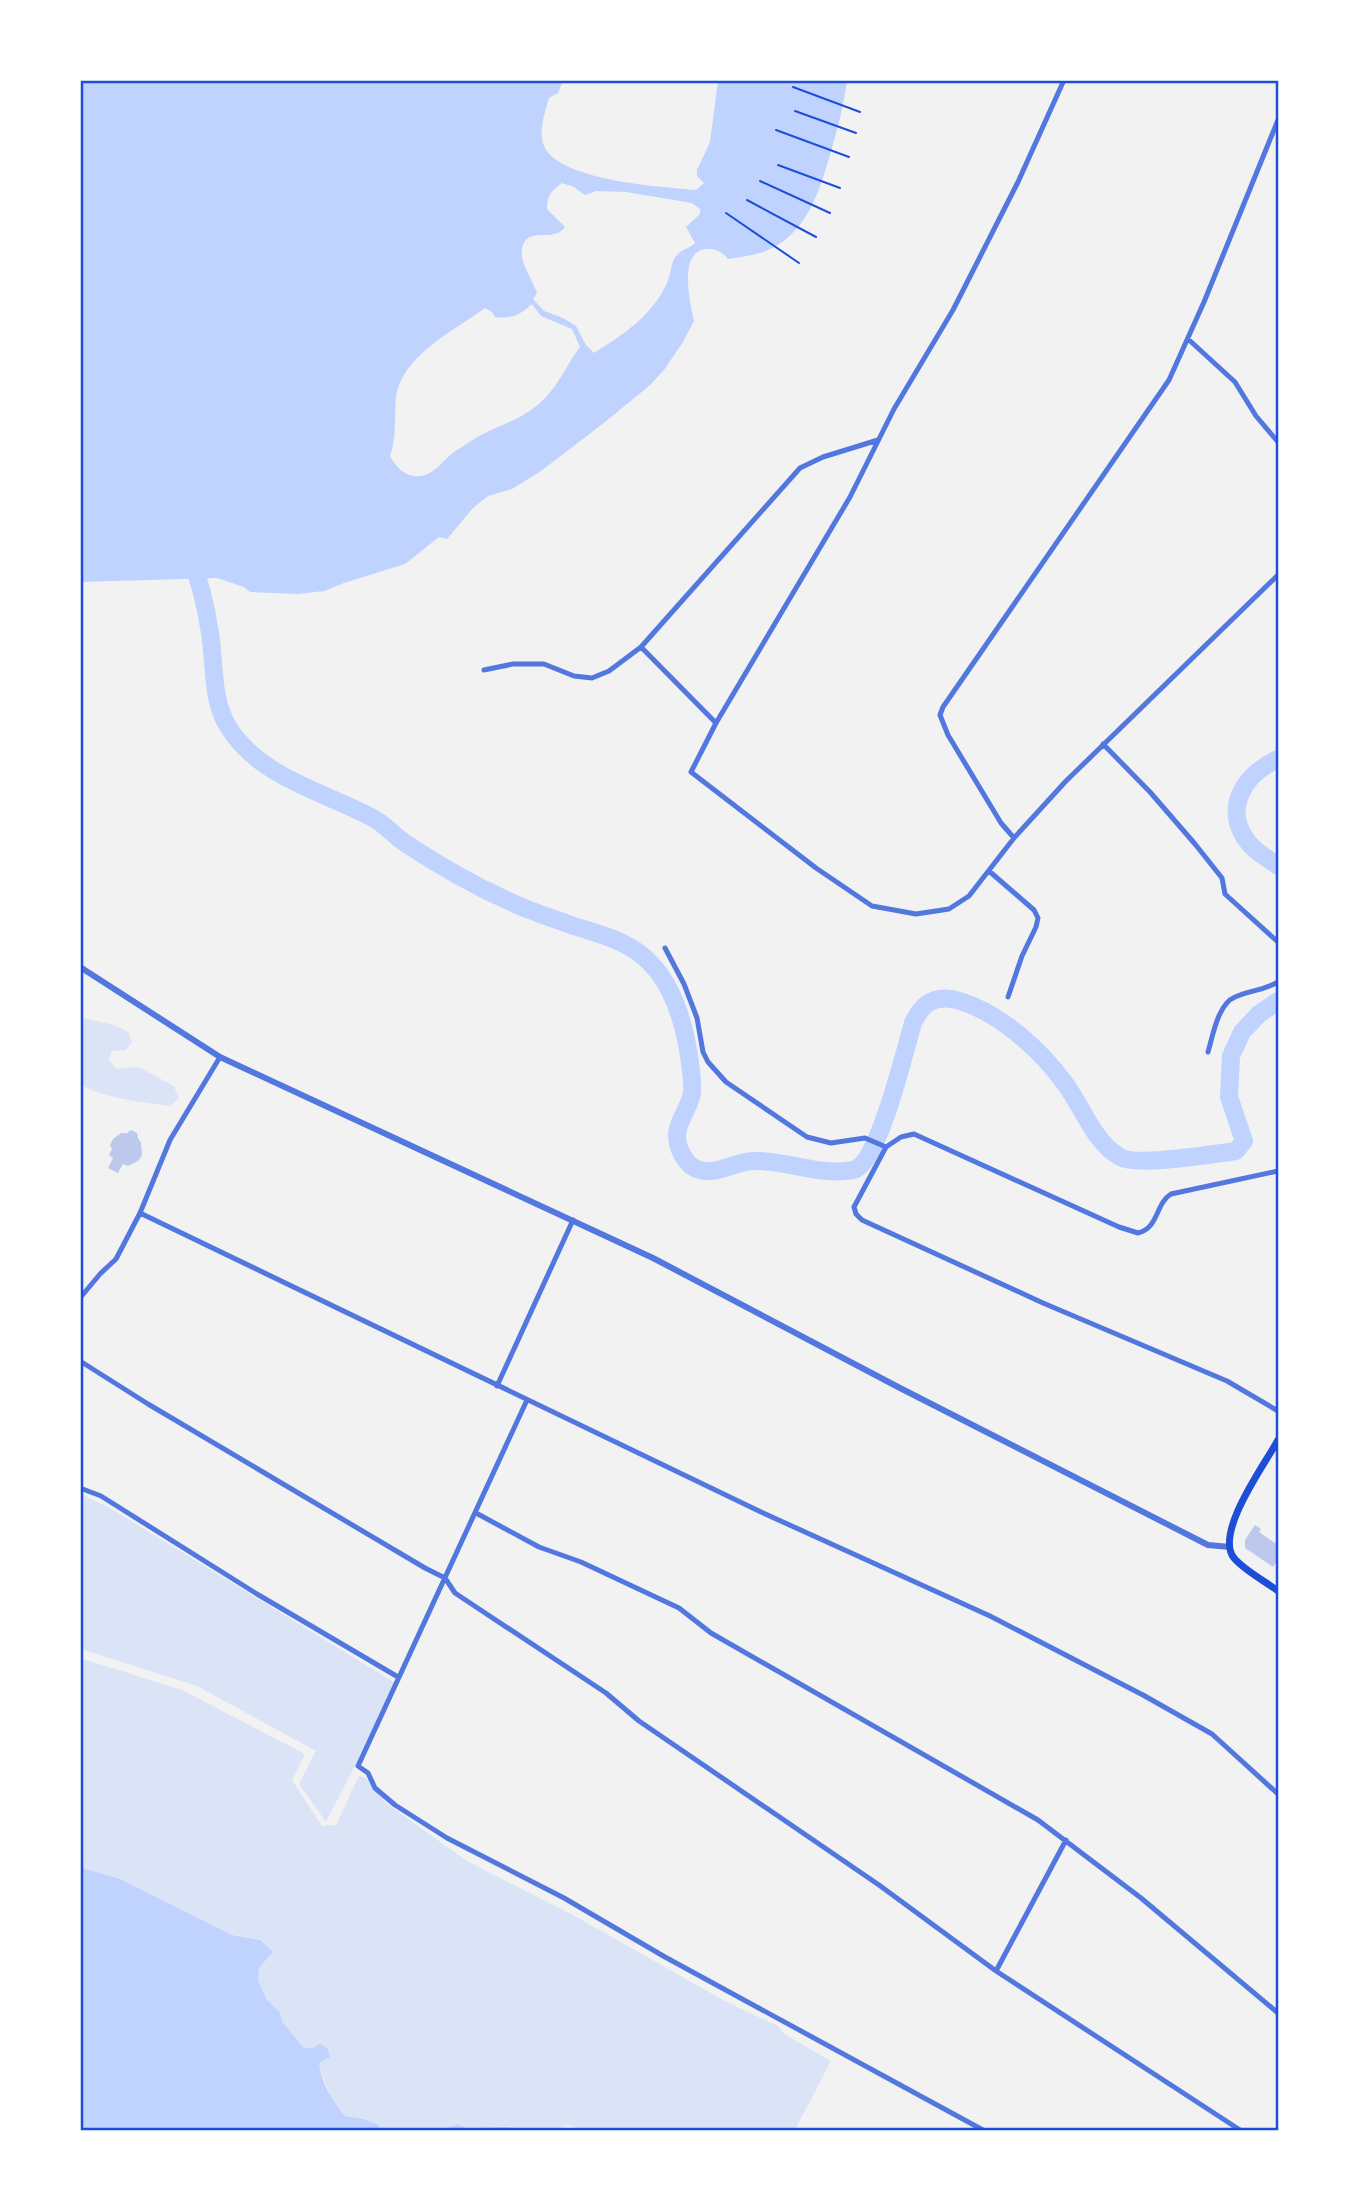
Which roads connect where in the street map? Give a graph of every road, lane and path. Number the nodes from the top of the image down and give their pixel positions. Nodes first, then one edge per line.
1 (1064, 80) edge
2 (793, 87) dead end
3 (795, 111) dead end
4 (860, 112) dead end
5 (1279, 120) edge
6 (776, 130) dead end
7 (856, 133) dead end
8 (849, 157) dead end
9 (778, 165) dead end
10 (760, 181) dead end
11 (840, 188) dead end
12 (747, 200) dead end
13 (726, 213) dead end
14 (830, 213) dead end
15 (816, 237) dead end
16 (799, 263) dead end
17 (1188, 338) junction
18 (1276, 433) edge
19 (878, 440) junction
20 (1279, 442) edge
21 (1279, 575) edge
22 (641, 647) junction
23 (484, 670) dead end
24 (716, 723) junction
25 (1103, 744) junction
26 (1013, 838) junction
27 (989, 871) junction
28 (1279, 942) edge
29 (665, 948) dead end
30 (80, 967) edge
31 (1279, 982) edge
32 (1008, 997) dead end
33 (1208, 1052) dead end
34 (220, 1057) junction
35 (886, 1147) junction
36 (1279, 1171) edge
37 (139, 1213) junction
38 (573, 1220) junction
39 (81, 1299) edge
40 (80, 1361) edge
41 (497, 1386) junction
42 (527, 1400) junction
43 (1279, 1410) edge
44 (1279, 1440) edge
45 (80, 1488) edge
46 (476, 1513) junction
47 (1230, 1547) junction
48 (445, 1578) junction
49 (1279, 1591) edge
50 (398, 1677) junction
51 (1279, 1794) edge
52 (1066, 1840) junction
53 (996, 1971) junction
54 (1279, 2013) edge
55 (983, 2130) edge
56 (1240, 2130) edge

1 - 19 street
2 - 4 path
3 - 7 path
5 - 17 street
6 - 8 path
9 - 11 path
10 - 14 path
12 - 15 path
13 - 16 path
17 - 18 street
17 - 26 street
18 - 20 street
19 - 22 street
19 - 24 street
21 - 25 street
22 - 23 street
22 - 24 street
24 - 27 street
25 - 26 street
25 - 28 street
26 - 27 street
27 - 32 street
29 - 35 street
30 - 34 street
31 - 33 street
34 - 37 street
34 - 38 street
35 - 36 street
35 - 43 street
37 - 39 street
37 - 41 street
38 - 41 street
38 - 47 street
40 - 48 street
41 - 42 street
42 - 46 street
42 - 51 street
44 - 47 main road
45 - 50 street
46 - 48 street
46 - 52 street
47 - 49 main road
48 - 50 street
48 - 53 street
50 - 55 street
52 - 53 street
52 - 54 street
53 - 56 street

